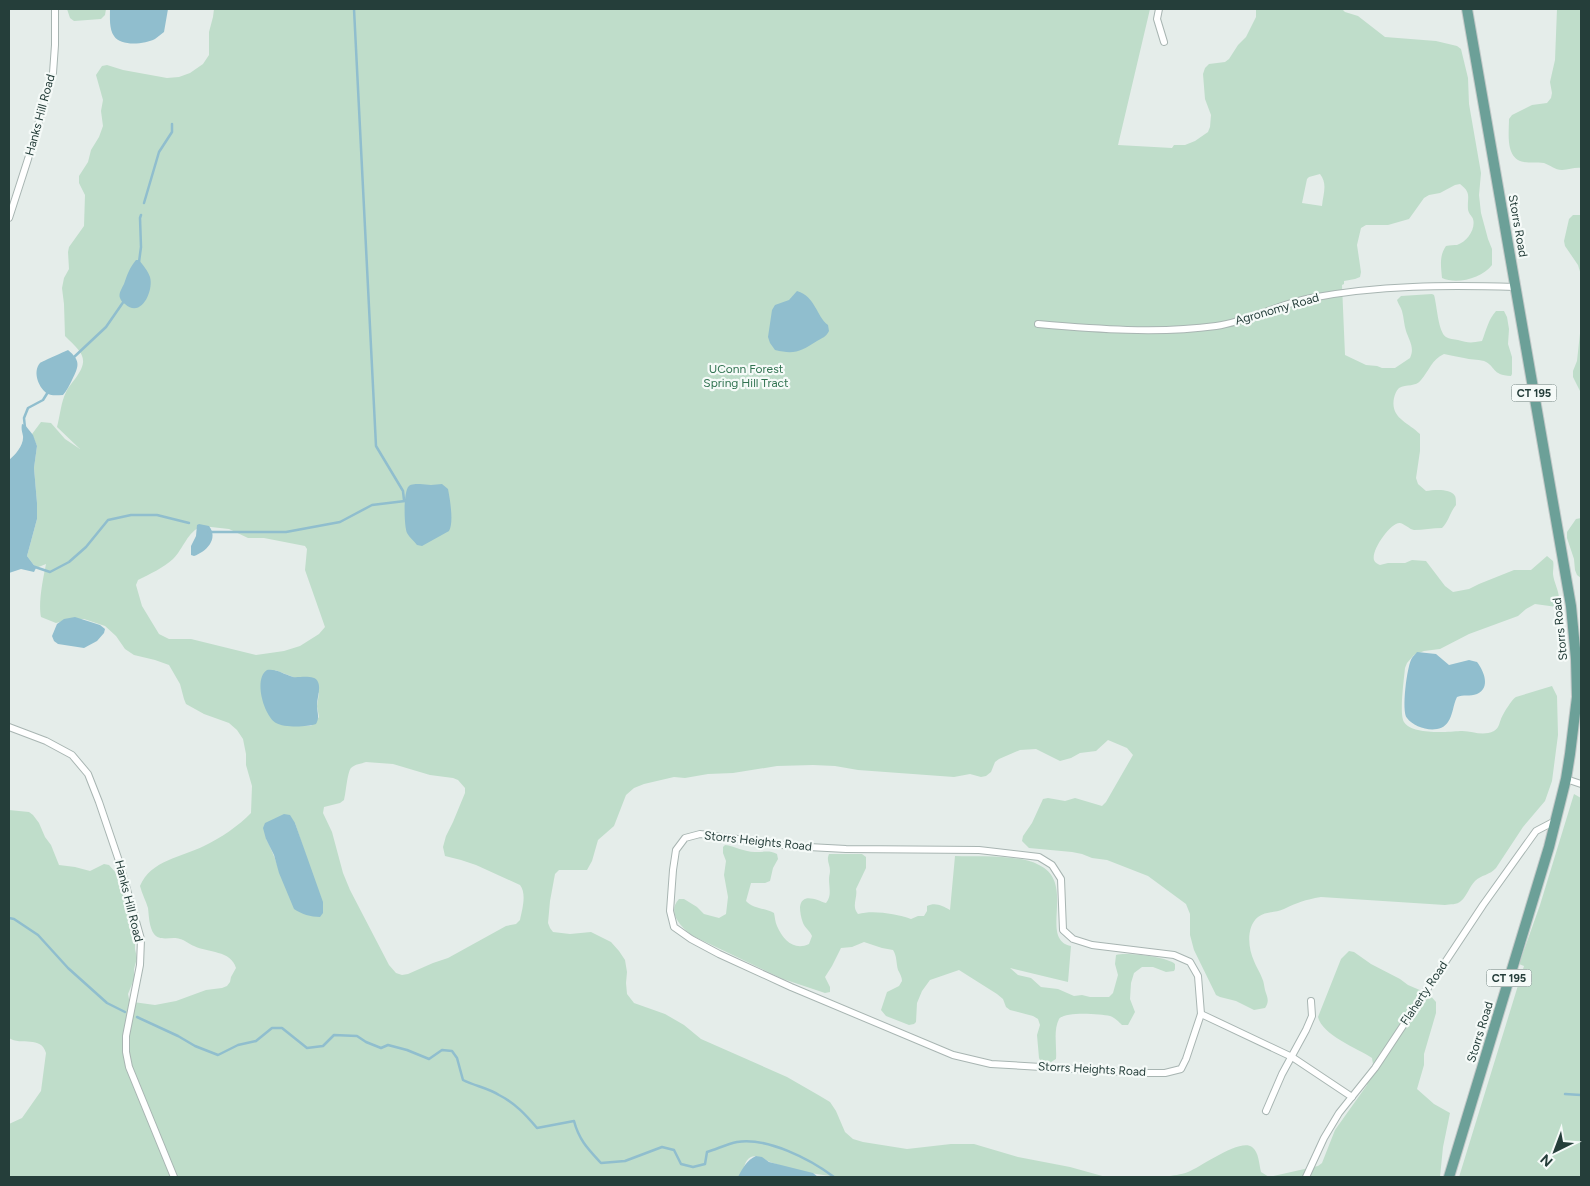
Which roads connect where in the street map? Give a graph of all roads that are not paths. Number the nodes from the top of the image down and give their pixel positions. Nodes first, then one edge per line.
1 (55, 9) edge
2 (1159, 9) edge
3 (1467, 9) edge
4 (1164, 42) dead end
5 (9, 218) edge
6 (1515, 288) junction
7 (1038, 324) dead end
8 (9, 727) edge
9 (1566, 779) junction
10 (1581, 784) edge
11 (1555, 821) junction
12 (1311, 1001) dead end
13 (1201, 1014) junction
14 (1292, 1057) junction
15 (1352, 1098) junction
16 (1266, 1111) dead end
17 (174, 1177) edge
18 (1306, 1177) edge
19 (1449, 1177) edge

1 - 5 street, Hanks Hill Road
2 - 4 street
3 - 6 main road, Storrs Road / CT 195
6 - 7 street, Agronomy Road
6 - 9 main road, Storrs Road / CT 195
8 - 17 street, Hanks Hill Road
9 - 10 street
9 - 11 main road, Storrs Road / CT 195
11 - 15 street, Flaherty Road
11 - 19 main road, Storrs Road / CT 195
12 - 14 street
13 - 13 street, Storrs Heights Road
13 - 14 street
14 - 15 street
14 - 16 street
15 - 18 street, Flaherty Road

